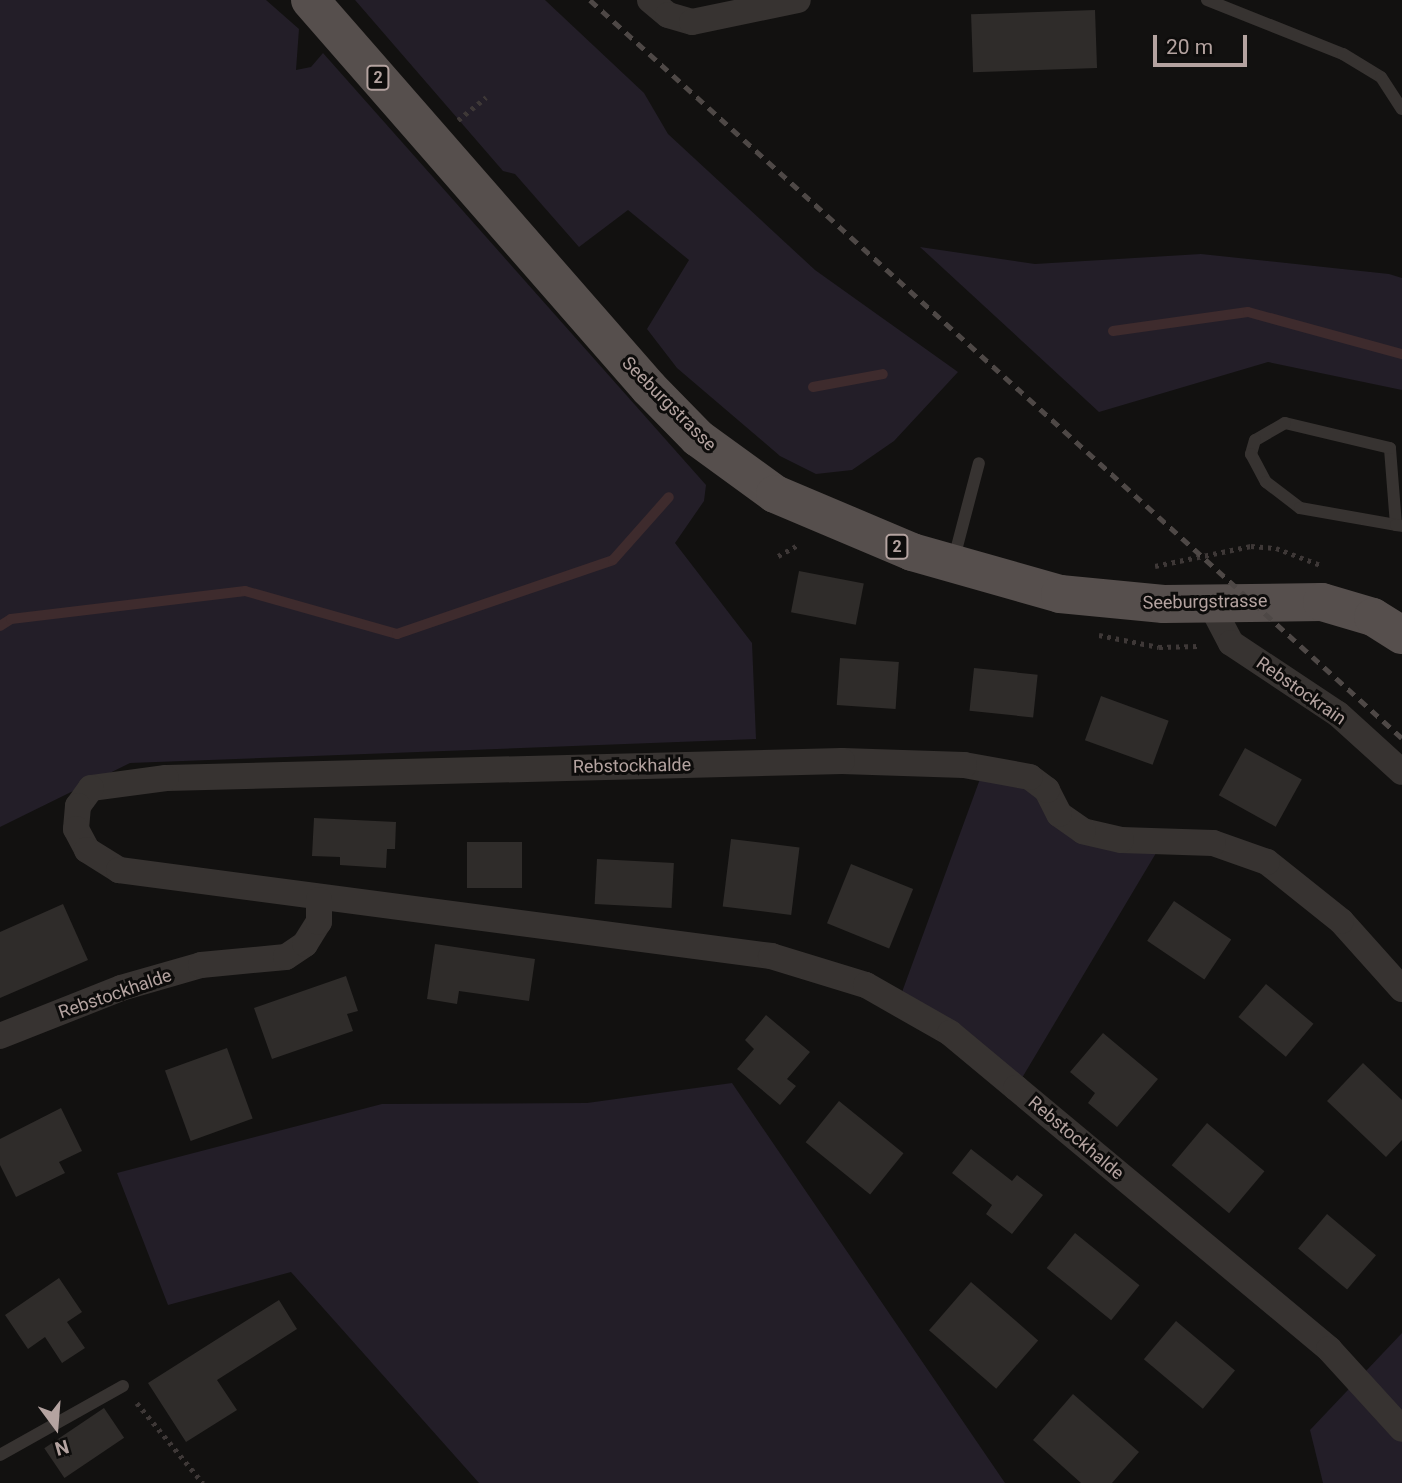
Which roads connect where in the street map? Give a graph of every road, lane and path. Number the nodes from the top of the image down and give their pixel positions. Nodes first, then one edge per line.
1 (310, 0) edge
2 (650, 0) edge
3 (798, 0) edge
4 (1207, 0) edge
5 (1402, 108) edge
6 (979, 463) dead end
7 (1399, 525) edge
8 (952, 565) junction
9 (1147, 568) dead end
10 (1334, 571) dead end
11 (1210, 603) junction
12 (1402, 635) edge
13 (1167, 646) dead end
14 (1199, 646) dead end
15 (1402, 772) edge
16 (319, 900) junction
17 (1402, 989) edge
18 (0, 1037) edge
19 (123, 1386) joint
20 (1402, 1429) edge
21 (0, 1455) edge
22 (203, 1483) edge

1 - 8 main road, Seeburgstrasse / 2
2 - 3 street
4 - 5 lane
6 - 8 lane
7 - 7 lane
8 - 11 main road, Seeburgstrasse / 2
9 - 10 path
11 - 12 main road, Seeburgstrasse / 2
11 - 15 street, Rebstockrain
13 - 14 path
16 - 17 street, Rebstockhalde
16 - 18 street, Rebstockhalde
16 - 20 street, Rebstockhalde
19 - 21 lane
19 - 22 path

